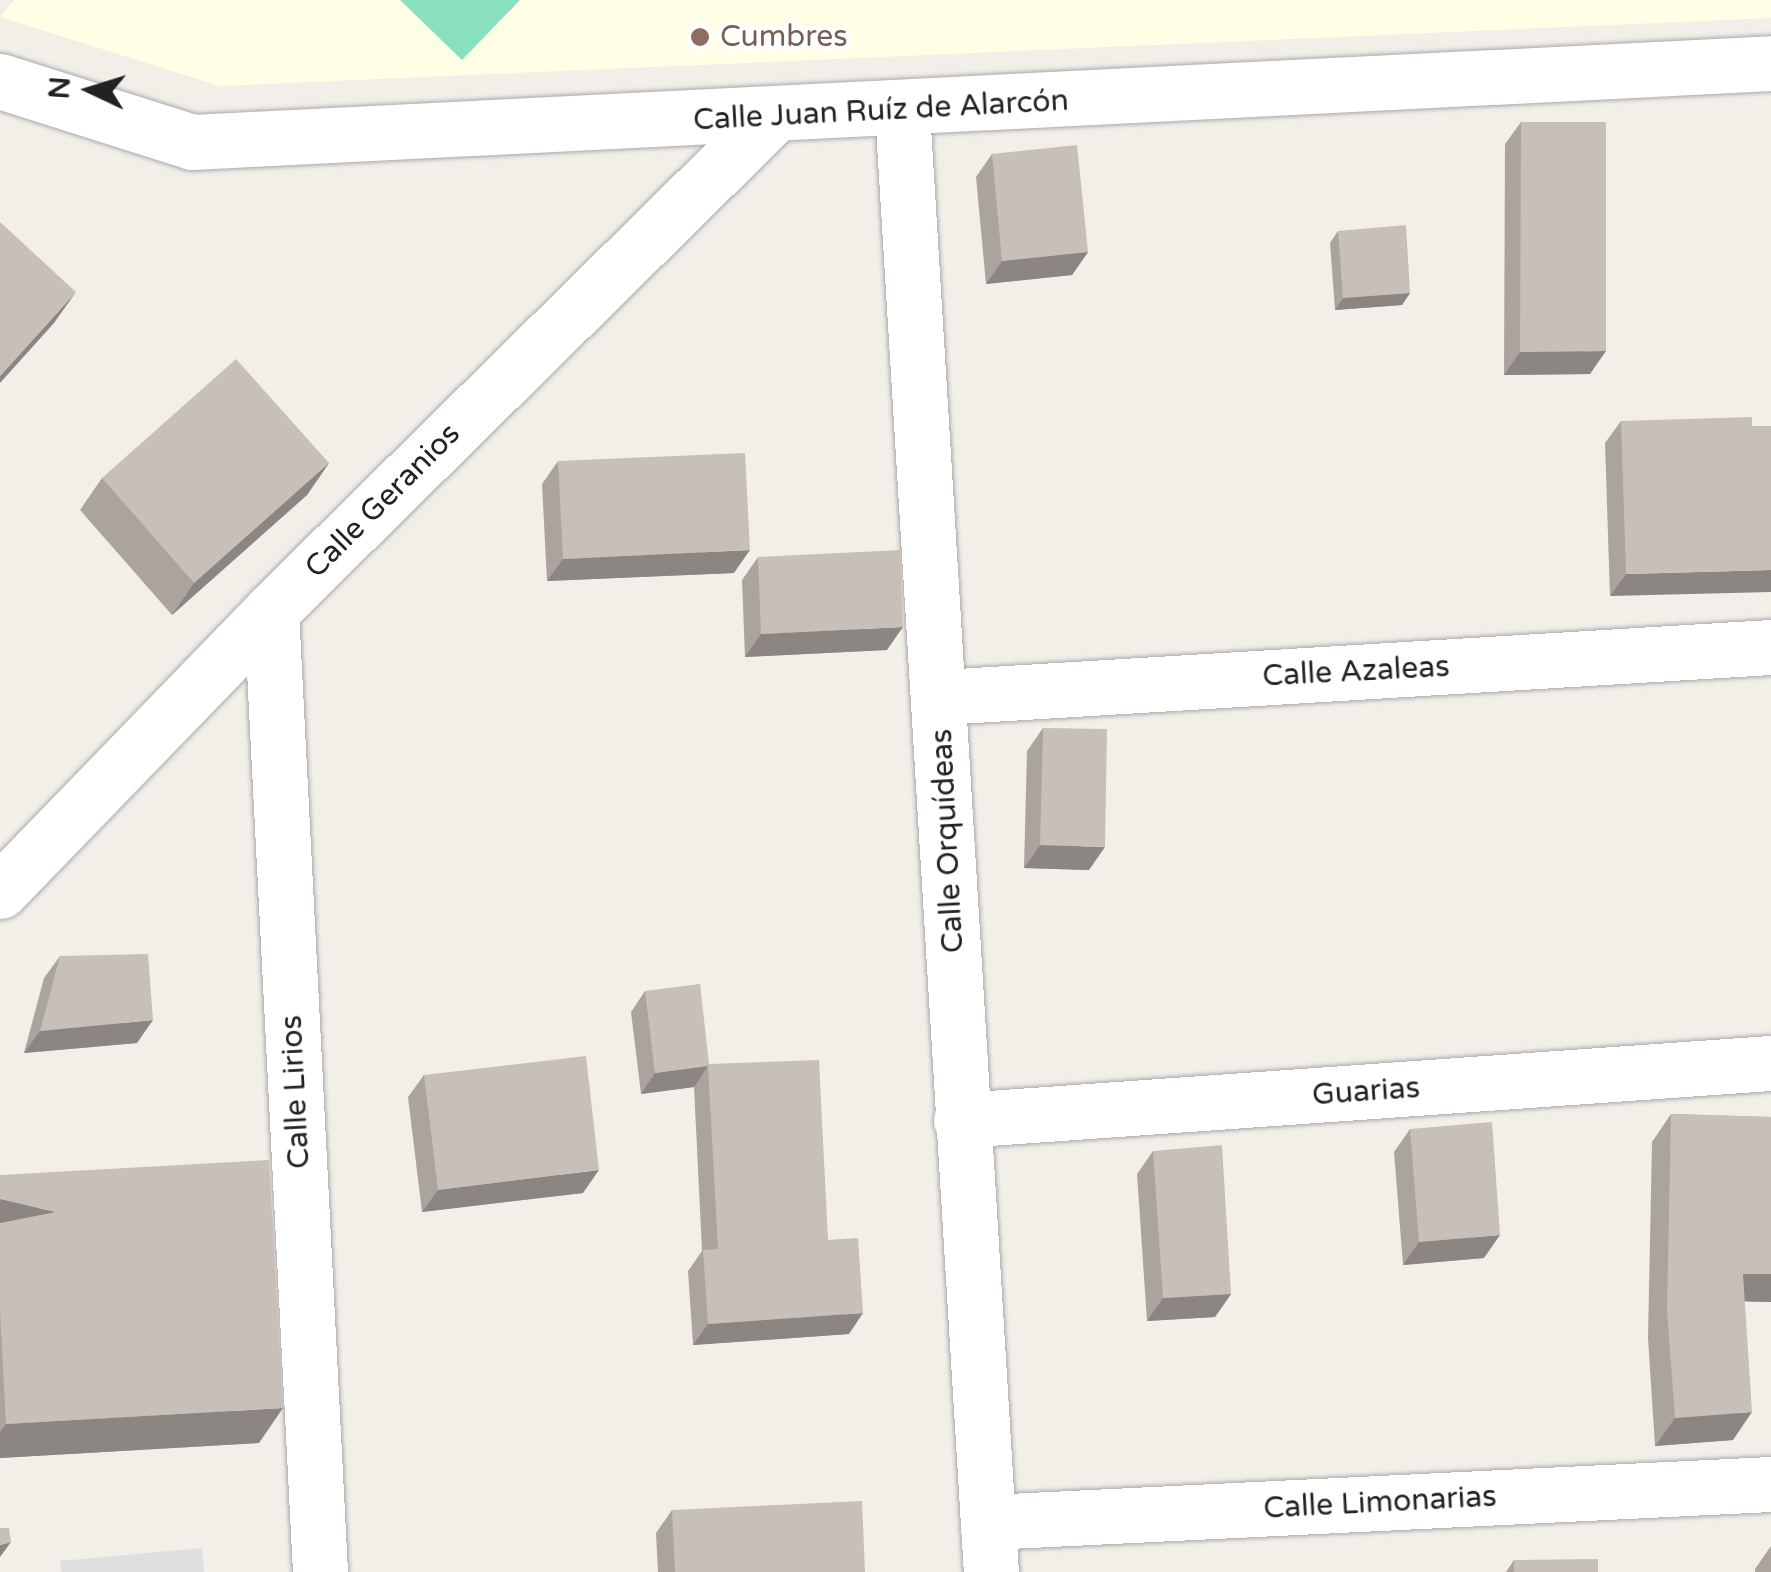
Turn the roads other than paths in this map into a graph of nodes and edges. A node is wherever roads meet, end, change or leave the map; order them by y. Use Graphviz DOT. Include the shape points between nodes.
graph roads {
  1 [pos="1771,63"];
  2 [pos="0,81"];
  3 [pos="902,110"];
  4 [pos="772,117"];
  5 [pos="272,611"];
  6 [pos="1771,647"];
  7 [pos="941,697"];
  8 [pos="0,891"];
  9 [pos="1771,1063"];
  10 [pos="962,1120"];
  11 [pos="1771,1484"];
  12 [pos="990,1547"];
  13 [pos="320,1572"];
  1 -- 3 [label="street, Calle Juan Ruíz de Alarcón"];
  2 -- 4 [label="street, Calle Juan Ruíz de Alarcón" via="192,142"];
  3 -- 4 [label="street, Calle Juan Ruíz de Alarcón"];
  3 -- 7 [label="street, Calle Orquídeas"];
  4 -- 5 [label="street, Calle Geranios"];
  5 -- 8 [label="street, Calle Geranios"];
  5 -- 13 [label="street, Calle Lirios"];
  6 -- 7 [label="street, Calle Azaleas"];
  7 -- 10 [label="street, Calle Orquídeas"];
  9 -- 10 [label="street, Guarias"];
  10 -- 12 [label="street, Calle Orquídeas"];
  11 -- 12 [label="street, Calle Limonarias"];
}
